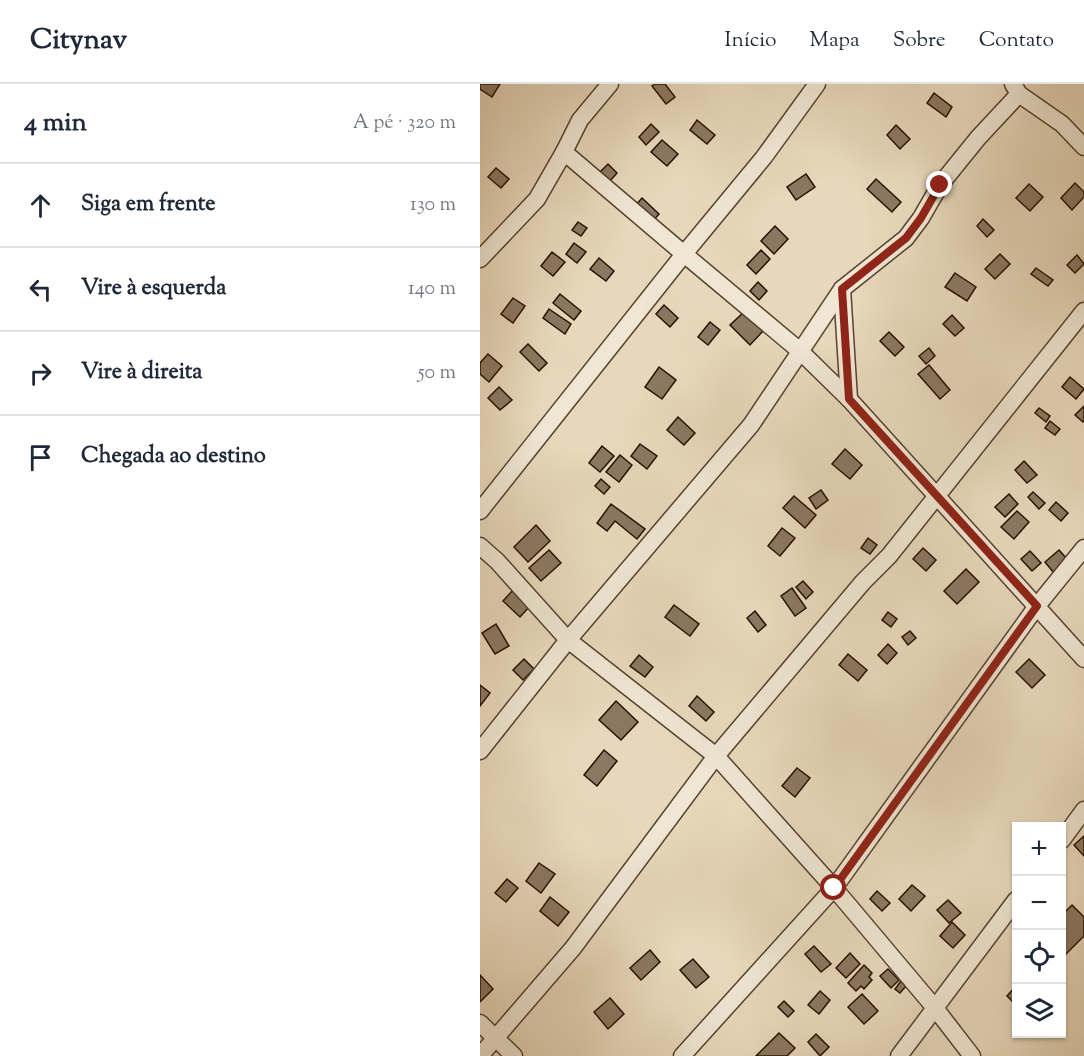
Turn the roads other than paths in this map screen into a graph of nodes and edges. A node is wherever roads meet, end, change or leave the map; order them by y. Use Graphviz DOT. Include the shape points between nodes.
graph roads {
  1 [pos="610,84"];
  2 [pos="817,84"];
  3 [pos="1016,89"];
  4 [pos="1084,147"];
  5 [pos="564,152"];
  6 [pos="684,254"];
  7 [pos="480,259"];
  8 [pos="842,289"];
  9 [pos="1084,311"];
  10 [pos="800,351"];
  11 [pos="849,399"];
  12 [pos="938,496"];
  13 [pos="480,511"];
  14 [pos="480,546"];
  15 [pos="1084,548"];
  16 [pos="1037,606"];
  17 [pos="568,640"];
  18 [pos="1084,659"];
  19 [pos="480,751"];
  20 [pos="716,756"];
  21 [pos="1084,810"];
  22 [pos="1066,835"];
  23 [pos="834,888"];
  24 [pos="1012,907"];
  25 [pos="935,1008"];
  26 [pos="480,1023"];
  27 [pos="495,1037"];
  28 [pos="480,1056"];
  29 [pos="514,1056"];
  30 [pos="682,1056"];
  31 [pos="899,1056"];
  32 [pos="972,1056"];
  1 -- 5 [label="street" via="580,120"];
  2 -- 6 [label="street" via="764,157"];
  3 -- 4 [label="street" via="1062,124"];
  3 -- 8 [label="street" via="940,185 906,238"];
  5 -- 6 [label="street"];
  5 -- 7 [label="street" via="537,199"];
  6 -- 10 [label="street"];
  6 -- 13 [label="street"];
  8 -- 10 [label="street"];
  8 -- 11 [label="street"];
  9 -- 12 [label="street"];
  10 -- 11 [label="street"];
  10 -- 17 [label="street" via="751,425"];
  11 -- 12 [label="street"];
  12 -- 16 [label="street"];
  12 -- 20 [label="street"];
  14 -- 17 [label="street"];
  15 -- 16 [label="street"];
  16 -- 18 [label="street"];
  16 -- 23 [label="street"];
  17 -- 19 [label="street"];
  17 -- 20 [label="street"];
  20 -- 23 [label="street"];
  20 -- 27 [label="street" via="573,948"];
  21 -- 22 [label="street"];
  23 -- 25 [label="street"];
  23 -- 30 [label="street"];
  24 -- 25 [label="street"];
  25 -- 31 [label="street"];
  25 -- 32 [label="street"];
  26 -- 27 [label="street"];
  27 -- 28 [label="street"];
  27 -- 29 [label="street"];
}
